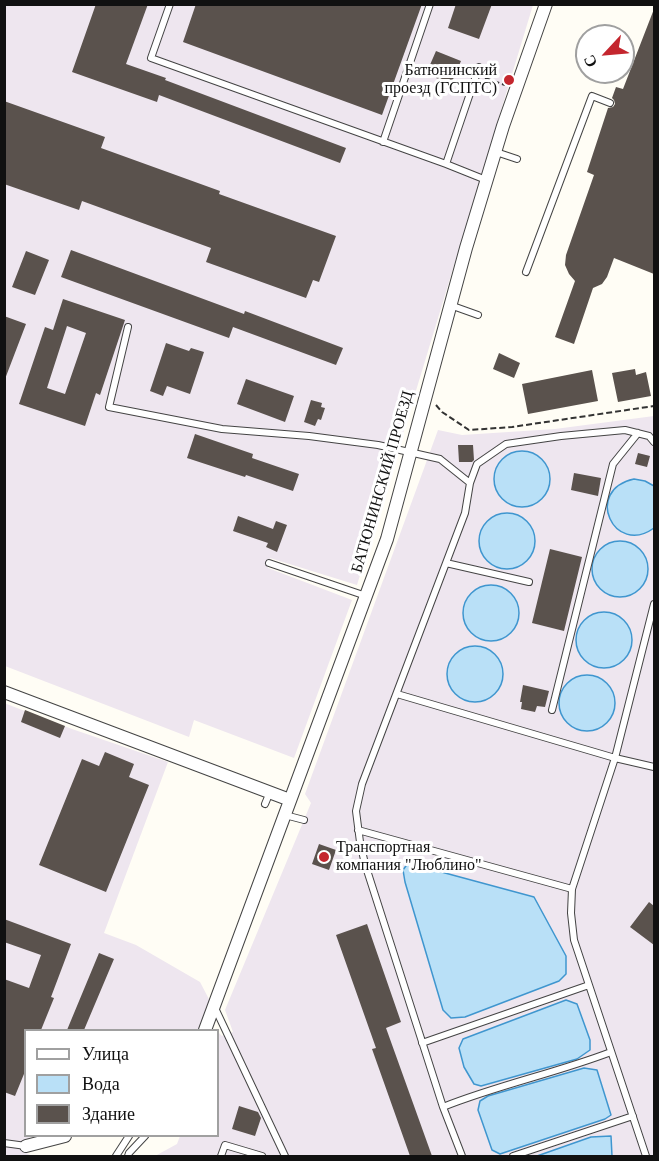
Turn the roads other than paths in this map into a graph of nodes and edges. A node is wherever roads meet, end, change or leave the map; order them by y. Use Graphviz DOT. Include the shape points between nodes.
graph roads {
  1 [pos="170,4"];
  2 [pos="430,4"];
  3 [pos="546,4"];
  4 [pos="479,67"];
  5 [pos="610,103"];
  6 [pos="383,142"];
  7 [pos="495,152"];
  8 [pos="517,159"];
  9 [pos="446,164"];
  10 [pos="486,180"];
  11 [pos="526,272"];
  12 [pos="450,305"];
  13 [pos="478,315"];
  14 [pos="128,327"];
  15 [pos="638,433"];
  16 [pos="654,442"];
  17 [pos="410,453"];
  18 [pos="470,483"];
  19 [pos="268,563"];
  20 [pos="446,563"];
  21 [pos="529,582"];
  22 [pos="366,596"];
  23 [pos="654,604"];
  24 [pos="4,692"];
  25 [pos="397,694"];
  26 [pos="552,710"];
  27 [pos="615,758"];
  28 [pos="654,767"];
  29 [pos="290,801"];
  30 [pos="285,815"];
  31 [pos="304,820"];
  32 [pos="358,830"];
  33 [pos="572,890"];
  34 [pos="589,985"];
  35 [pos="214,1006"];
  36 [pos="205,1029"];
  37 [pos="422,1043"];
  38 [pos="611,1052"];
  39 [pos="443,1107"];
  40 [pos="633,1116"];
  41 [pos="60,1137"];
  42 [pos="128,1137"];
  43 [pos="144,1137"];
  44 [pos="4,1143"];
  45 [pos="26,1146"];
  46 [pos="116,1156"];
  47 [pos="128,1156"];
  48 [pos="220,1156"];
  49 [pos="262,1156"];
  50 [pos="285,1156"];
  51 [pos="462,1156"];
  52 [pos="513,1156"];
  53 [pos="646,1156"];
  1 -- 6 [label="lane" via="151,58"];
  2 -- 6 [label="lane"];
  3 -- 7 [label="street, БАТЮНИНСКИЙ ПРОЕЗД"];
  4 -- 9 [label="lane"];
  5 -- 11 [label="lane" via="592,96"];
  6 -- 9 [label="lane"];
  7 -- 8 [label="lane"];
  7 -- 10 [label="street, БАТЮНИНСКИЙ ПРОЕЗД"];
  9 -- 10 [label="lane"];
  10 -- 12 [label="street, БАТЮНИНСКИЙ ПРОЕЗД"];
  12 -- 13 [label="lane"];
  12 -- 17 [label="street, БАТЮНИНСКИЙ ПРОЕЗД"];
  14 -- 17 [label="lane" via="110,406 222,429 309,436"];
  15 -- 16 [label="lane"];
  15 -- 18 [label="lane" via="625,430 506,444 477,465"];
  15 -- 26 [label="lane" via="613,464"];
  17 -- 18 [label="lane" via="440,459"];
  17 -- 22 [label="street, БАТЮНИНСКИЙ ПРОЕЗД" via="387,539"];
  18 -- 20 [label="lane" via="465,513"];
  19 -- 22 [label="lane"];
  20 -- 21 [label="lane"];
  20 -- 25 [label="lane"];
  22 -- 29 [label="street, БАТЮНИНСКИЙ ПРОЕЗД"];
  23 -- 27 [label="lane"];
  24 -- 29 [label="street" via="268,798"];
  25 -- 27 [label="lane"];
  25 -- 32 [label="lane" via="362,783 356,811"];
  27 -- 28 [label="lane"];
  27 -- 33 [label="lane"];
  29 -- 30 [label="street, БАТЮНИНСКИЙ ПРОЕЗД"];
  30 -- 31 [label="lane"];
  30 -- 35 [label="street, БАТЮНИНСКИЙ ПРОЕЗД"];
  32 -- 33 [label="lane"];
  32 -- 37 [label="lane" via="365,864"];
  33 -- 34 [label="lane" via="574,940"];
  34 -- 37 [label="lane"];
  34 -- 38 [label="lane"];
  35 -- 36 [label="street, БАТЮНИНСКИЙ ПРОЕЗД"];
  35 -- 50 [label="lane"];
  37 -- 39 [label="lane"];
  38 -- 39 [label="lane"];
  38 -- 40 [label="lane"];
  39 -- 51 [label="lane"];
  40 -- 52 [label="lane"];
  40 -- 53 [label="lane"];
  41 -- 45 [label="street"];
  42 -- 46 [label="lane"];
  43 -- 47 [label="lane"];
  44 -- 45 [label="lane"];
  48 -- 49 [label="lane" via="225,1145"];
}
